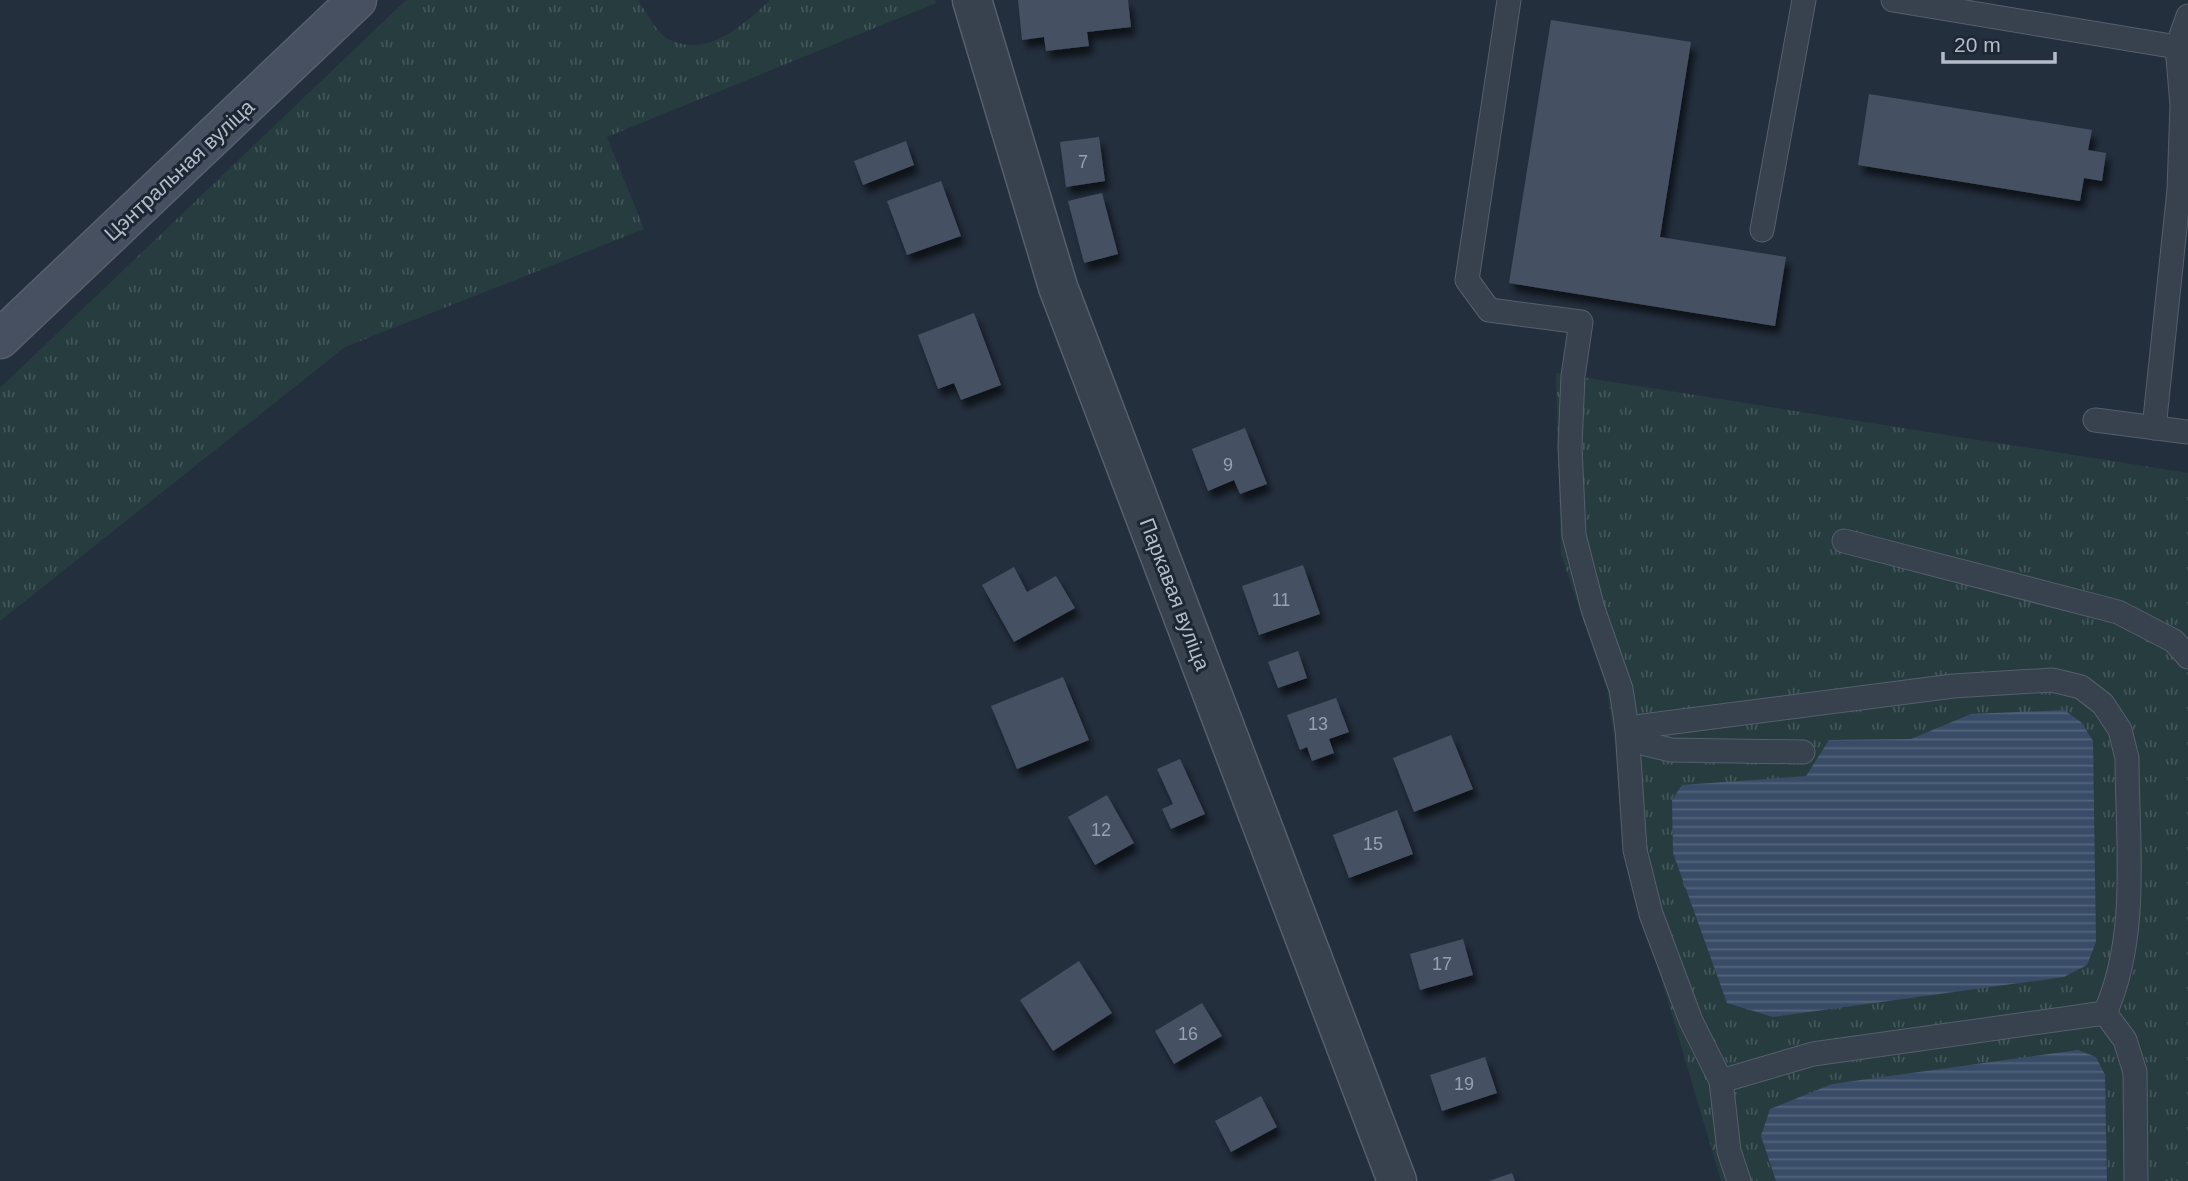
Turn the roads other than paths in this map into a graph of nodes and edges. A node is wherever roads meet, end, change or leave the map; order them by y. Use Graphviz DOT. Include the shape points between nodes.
graph roads {
  1 [pos="358,0"];
  2 [pos="972,0"];
  3 [pos="1509,0"];
  4 [pos="1804,0"];
  5 [pos="1894,0"];
  6 [pos="2188,16"];
  7 [pos="2177,47"];
  8 [pos="1762,230"];
  9 [pos="0,339"];
  10 [pos="2095,420"];
  11 [pos="2154,428"];
  12 [pos="2188,432"];
  13 [pos="1844,541"];
  14 [pos="2188,656"];
  15 [pos="1627,728"];
  16 [pos="1803,752"];
  17 [pos="2105,1013"];
  18 [pos="1721,1081"];
  19 [pos="1397,1181"];
  20 [pos="1739,1181"];
  21 [pos="2136,1181"];
  1 -- 9 [label="main road, Цэнтральная вуліца"];
  2 -- 19 [label="street, Паркавая вуліца" via="1058,288"];
  3 -- 15 [label="lane" via="1467,280 1489,310 1581,322 1570,446 1574,535 1621,689"];
  4 -- 8 [label="lane"];
  5 -- 7 [label="lane"];
  6 -- 7 [label="lane"];
  7 -- 11 [label="lane" via="2182,105 2179,190"];
  10 -- 11 [label="lane"];
  11 -- 12 [label="lane"];
  13 -- 14 [label="lane" via="2118,612 2174,641"];
  15 -- 16 [label="lane" via="1646,744 1671,750"];
  15 -- 17 [label="lane" via="1953,686 2052,680 2081,687 2103,704 2120,730 2127,758 2127,933 2118,984"];
  15 -- 18 [label="lane" via="1635,850 1651,914 1691,1021"];
  17 -- 18 [label="lane" via="1814,1054"];
  17 -- 21 [label="lane" via="2124,1040 2135,1072"];
  18 -- 20 [label="lane" via="1729,1151"];
}
